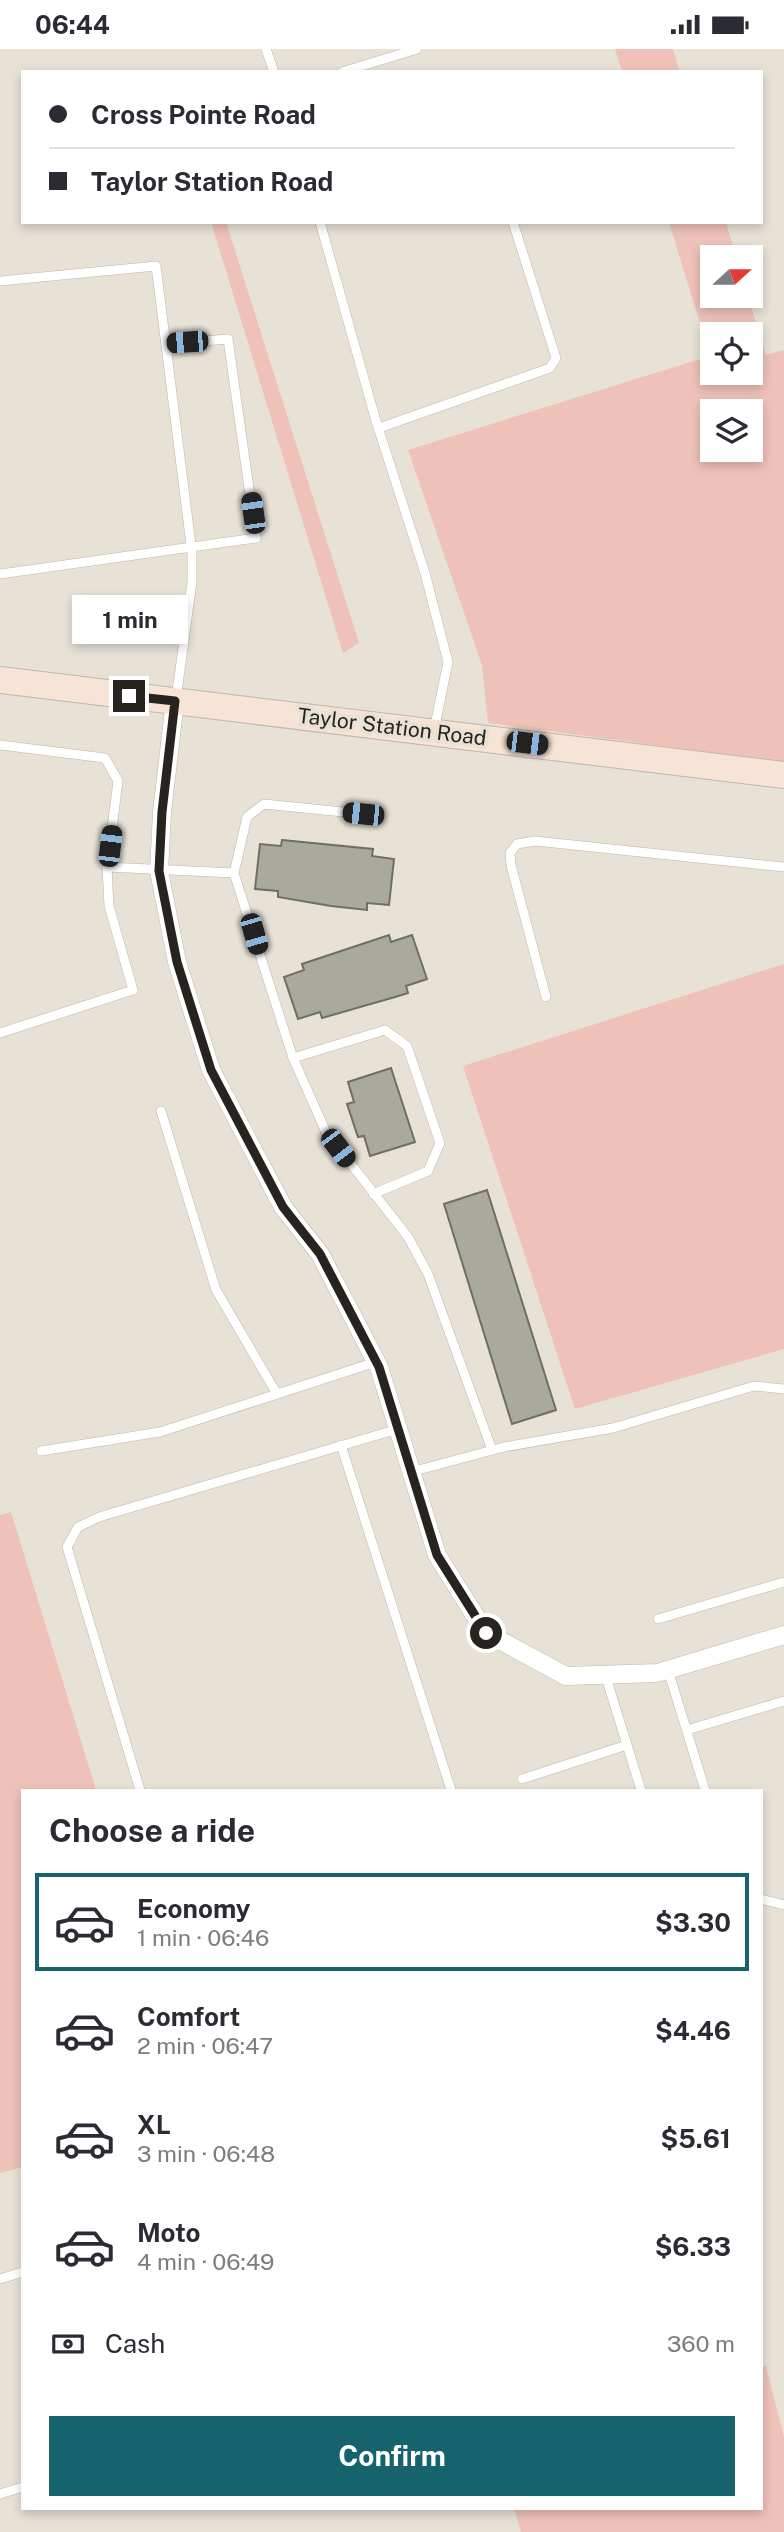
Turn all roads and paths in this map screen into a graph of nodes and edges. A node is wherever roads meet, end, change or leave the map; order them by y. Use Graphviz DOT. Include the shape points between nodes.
graph roads {
  1 [pos="266,49"];
  2 [pos="417,49"];
  3 [pos="273,70"];
  4 [pos="349,70"];
  5 [pos="321,224"];
  6 [pos="514,224"];
  7 [pos="0,281"];
  8 [pos="166,344"];
  9 [pos="379,428"];
  10 [pos="192,549"];
  11 [pos="0,574"];
  12 [pos="0,680"];
  13 [pos="175,701"];
  14 [pos="433,732"];
  15 [pos="0,745"];
  16 [pos="784,775"];
  17 [pos="363,814"];
  18 [pos="107,867"];
  19 [pos="784,867"];
  20 [pos="159,871"];
  21 [pos="234,873"];
  22 [pos="546,997"];
  23 [pos="0,1033"];
  24 [pos="293,1058"];
  25 [pos="161,1111"];
  26 [pos="373,1194"];
  27 [pos="376,1362"];
  28 [pos="784,1389"];
  29 [pos="277,1394"];
  30 [pos="398,1429"];
  31 [pos="341,1445"];
  32 [pos="492,1450"];
  33 [pos="41,1451"];
  34 [pos="411,1472"];
  35 [pos="784,1582"];
  36 [pos="658,1619"];
  37 [pos="784,1635"];
  38 [pos="668,1670"];
  39 [pos="605,1674"];
  40 [pos="784,1701"];
  41 [pos="687,1730"];
  42 [pos="627,1745"];
  43 [pos="522,1779"];
  44 [pos="140,1789"];
  45 [pos="451,1789"];
  46 [pos="641,1789"];
  47 [pos="705,1789"];
  48 [pos="763,1900"];
  49 [pos="784,1906"];
  50 [pos="21,2273"];
  51 [pos="0,2279"];
  52 [pos="21,2488"];
  53 [pos="0,2494"];
  1 -- 3 [label="lane"];
  2 -- 4 [label="lane"];
  5 -- 9 [label="lane"];
  6 -- 9 [label="lane" via="556,358 550,368"];
  7 -- 8 [label="lane" via="156,266"];
  8 -- 10 [label="lane"];
  8 -- 10 [label="lane" via="228,339 256,538"];
  9 -- 14 [label="lane" via="448,662"];
  10 -- 11 [label="lane"];
  10 -- 13 [label="lane" via="192,582"];
  12 -- 13 [label="main road, Taylor Station Road"];
  13 -- 14 [label="main road, Taylor Station Road"];
  13 -- 20 [label="street"];
  14 -- 16 [label="main road, Taylor Station Road"];
  15 -- 18 [label="lane" via="105,758 118,781"];
  17 -- 21 [label="lane" via="264,804 247,817"];
  18 -- 20 [label="lane"];
  18 -- 23 [label="lane" via="109,906 133,990"];
  19 -- 22 [label="lane" via="535,841 517,844 510,853 511,865"];
  20 -- 21 [label="lane"];
  20 -- 27 [label="street" via="177,962 211,1070 283,1207 320,1254"];
  21 -- 24 [label="lane"];
  24 -- 26 [label="lane" via="326,1132"];
  24 -- 26 [label="lane" via="385,1030 408,1046 440,1143 428,1171"];
  25 -- 29 [label="lane" via="216,1290"];
  26 -- 32 [label="lane" via="408,1237 428,1274"];
  27 -- 29 [label="lane"];
  27 -- 30 [label="street"];
  28 -- 32 [label="lane" via="754,1386 613,1428"];
  29 -- 33 [label="lane" via="160,1432"];
  30 -- 31 [label="lane"];
  30 -- 34 [label="street"];
  31 -- 44 [label="lane" via="78,1527 67,1547"];
  31 -- 45 [label="lane"];
  32 -- 34 [label="lane"];
  34 -- 39 [label="street" via="437,1555 486,1633 566,1676"];
  35 -- 36 [label="lane"];
  37 -- 38 [label="street"];
  38 -- 39 [label="street"];
  38 -- 41 [label="lane"];
  39 -- 42 [label="lane"];
  40 -- 41 [label="lane"];
  41 -- 47 [label="lane"];
  42 -- 43 [label="lane"];
  42 -- 46 [label="lane"];
  48 -- 49 [label="lane"];
  50 -- 51 [label="lane"];
  52 -- 53 [label="lane"];
}
